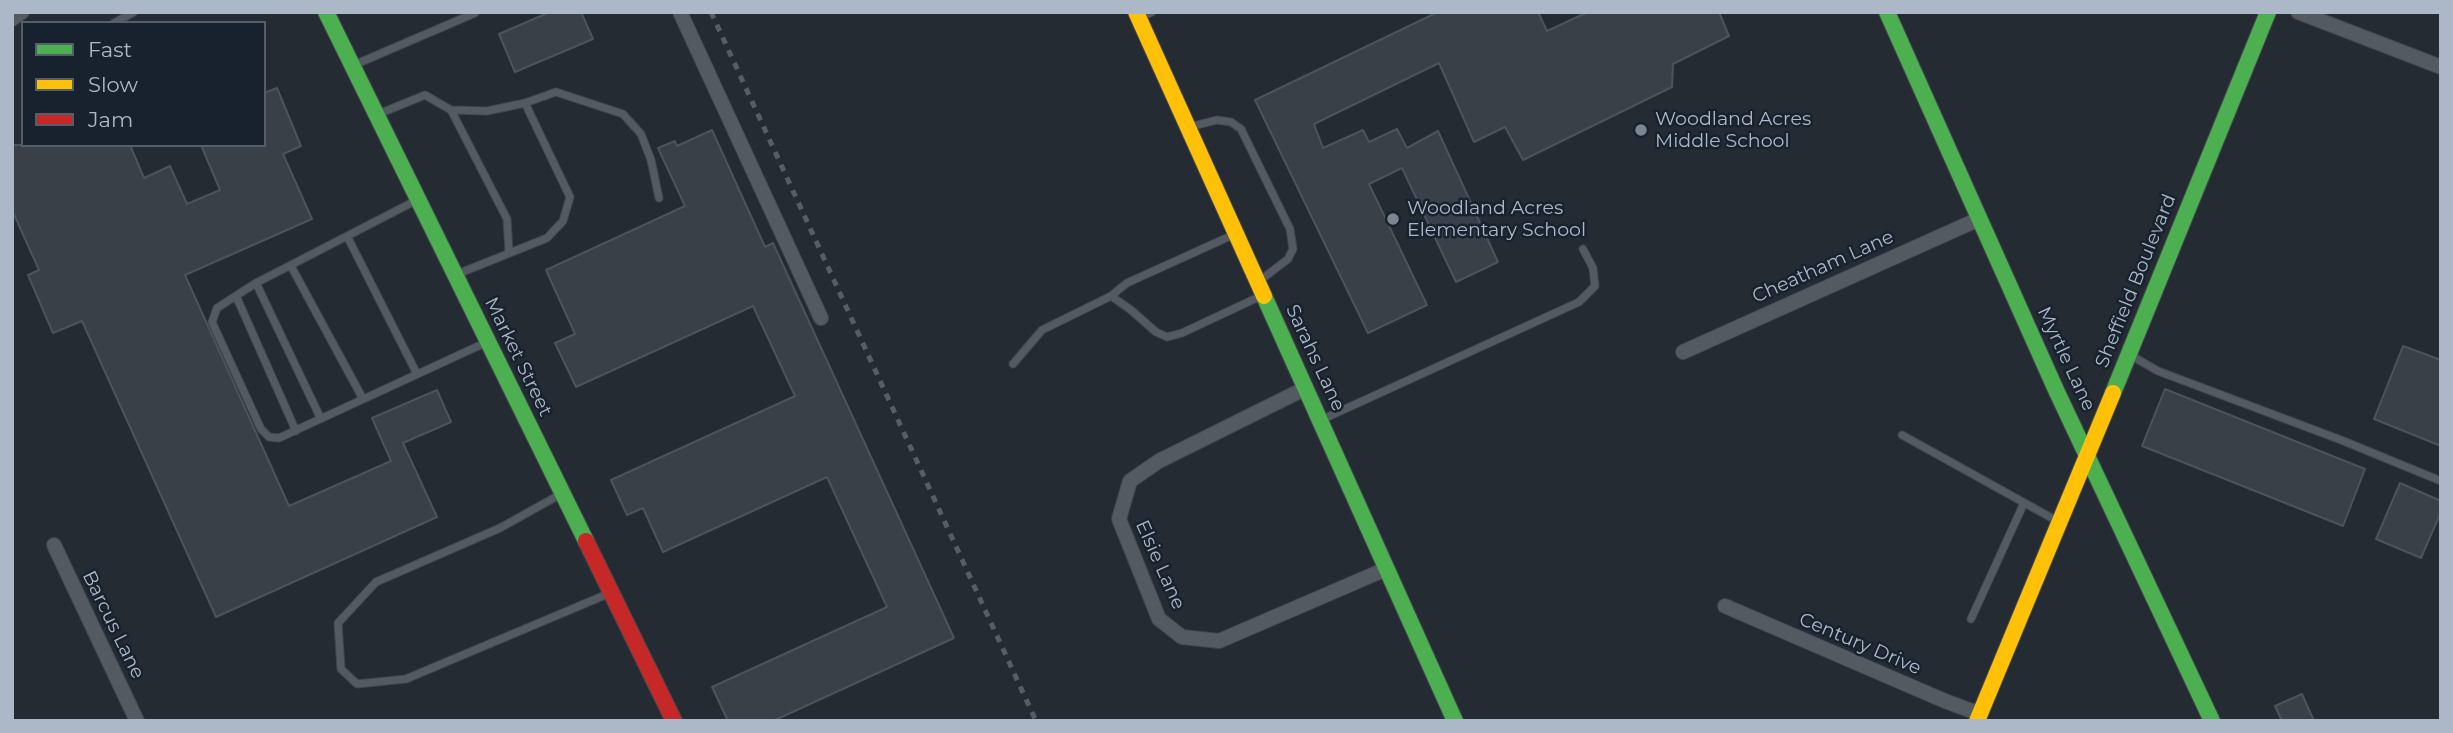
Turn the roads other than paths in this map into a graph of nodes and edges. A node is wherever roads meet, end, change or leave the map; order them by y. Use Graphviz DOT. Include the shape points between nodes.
graph roads {
  1 [pos="22,12"];
  2 [pos="134,12"];
  3 [pos="326,12"];
  4 [pos="680,12"];
  5 [pos="1887,12"];
  6 [pos="2268,12"];
  7 [pos="2298,12"];
  8 [pos="475,13"];
  9 [pos="1142,14"];
  10 [pos="12,19"];
  11 [pos="118,21"];
  12 [pos="354,65"];
  13 [pos="2441,67"];
  14 [pos="525,103"];
  15 [pos="450,110"];
  16 [pos="376,115"];
  17 [pos="1188,127"];
  18 [pos="659,198"];
  19 [pos="417,200"];
  20 [pos="1979,219"];
  21 [pos="1236,233"];
  22 [pos="347,236"];
  23 [pos="1583,249"];
  24 [pos="509,252"];
  25 [pos="291,266"];
  26 [pos="454,275"];
  27 [pos="256,283"];
  28 [pos="1260,289"];
  29 [pos="236,296"];
  30 [pos="1111,296"];
  31 [pos="821,318"];
  32 [pos="487,341"];
  33 [pos="1683,352"];
  34 [pos="2128,354"];
  35 [pos="1013,364"];
  36 [pos="417,374"];
  37 [pos="1306,388"];
  38 [pos="363,400"];
  39 [pos="321,419"];
  40 [pos="1320,420"];
  41 [pos="296,430"];
  42 [pos="1902,435"];
  43 [pos="2088,454"];
  44 [pos="2441,481"];
  45 [pos="562,493"];
  46 [pos="2024,503"];
  47 [pos="2059,523"];
  48 [pos="54,545"];
  49 [pos="1386,569"];
  50 [pos="611,593"];
  51 [pos="1725,606"];
  52 [pos="1971,619"];
  53 [pos="1979,717"];
  54 [pos="138,721"];
  55 [pos="674,721"];
  56 [pos="1455,721"];
  57 [pos="2212,721"];
  1 -- 10 [label="street"];
  2 -- 11 [label="lane"];
  3 -- 12 [label="street, Market Street"];
  4 -- 31 [label="street"];
  5 -- 20 [label="street, Myrtle Lane"];
  6 -- 34 [label="street, Sheffield Boulevard"];
  7 -- 13 [label="street"];
  8 -- 12 [label="lane"];
  9 -- 17 [label="street, Sarahs Lane"];
  12 -- 16 [label="street, Market Street"];
  14 -- 15 [label="lane" via="487,111"];
  14 -- 18 [label="lane" via="556,92 623,114 641,134"];
  14 -- 24 [label="lane" via="570,197 563,221 547,239"];
  15 -- 16 [label="lane" via="425,94"];
  15 -- 24 [label="lane" via="507,219"];
  16 -- 19 [label="street, Market Street"];
  17 -- 21 [label="street, Sarahs Lane"];
  17 -- 28 [label="lane" via="1217,120 1241,128 1290,229 1293,249 1288,259"];
  19 -- 22 [label="lane"];
  19 -- 26 [label="street, Market Street"];
  20 -- 33 [label="street, Cheatham Lane"];
  20 -- 43 [label="street, Myrtle Lane"];
  21 -- 28 [label="street, Sarahs Lane"];
  21 -- 30 [label="lane" via="1127,283"];
  22 -- 25 [label="lane"];
  22 -- 36 [label="lane"];
  23 -- 40 [label="lane" via="1593,268 1594,286 1579,302"];
  24 -- 26 [label="lane"];
  25 -- 27 [label="lane"];
  25 -- 38 [label="lane"];
  26 -- 32 [label="street, Market Street"];
  27 -- 29 [label="lane"];
  27 -- 39 [label="lane"];
  28 -- 30 [label="lane" via="1182,334 1167,337"];
  28 -- 37 [label="street, Sarahs Lane"];
  29 -- 41 [label="lane"];
  29 -- 41 [label="lane" via="216,308 212,322 261,429 269,437 279,438"];
  30 -- 35 [label="lane" via="1042,330"];
  32 -- 36 [label="lane"];
  32 -- 45 [label="street, Market Street"];
  34 -- 43 [label="street, Sheffield Boulevard"];
  34 -- 44 [label="lane" via="2158,371"];
  36 -- 38 [label="lane"];
  37 -- 40 [label="street, Sarahs Lane"];
  37 -- 49 [label="street, Elsie Lane" via="1158,461 1130,481 1119,519 1159,619 1182,637 1219,641"];
  38 -- 39 [label="lane"];
  39 -- 41 [label="lane"];
  40 -- 49 [label="street, Sarahs Lane"];
  42 -- 46 [label="lane"];
  43 -- 47 [label="street, Sheffield Boulevard"];
  43 -- 57 [label="street, Myrtle Lane"];
  45 -- 50 [label="street, Market Street"];
  45 -- 50 [label="lane" via="500,528 376,582 338,623 341,669 357,684 406,679"];
  46 -- 47 [label="lane"];
  46 -- 52 [label="lane"];
  47 -- 53 [label="street, Sheffield Boulevard"];
  48 -- 54 [label="street, Barcus Lane"];
  49 -- 56 [label="street, Sarahs Lane"];
  50 -- 55 [label="street, Market Street"];
  51 -- 53 [label="street, Century Drive"];
}
